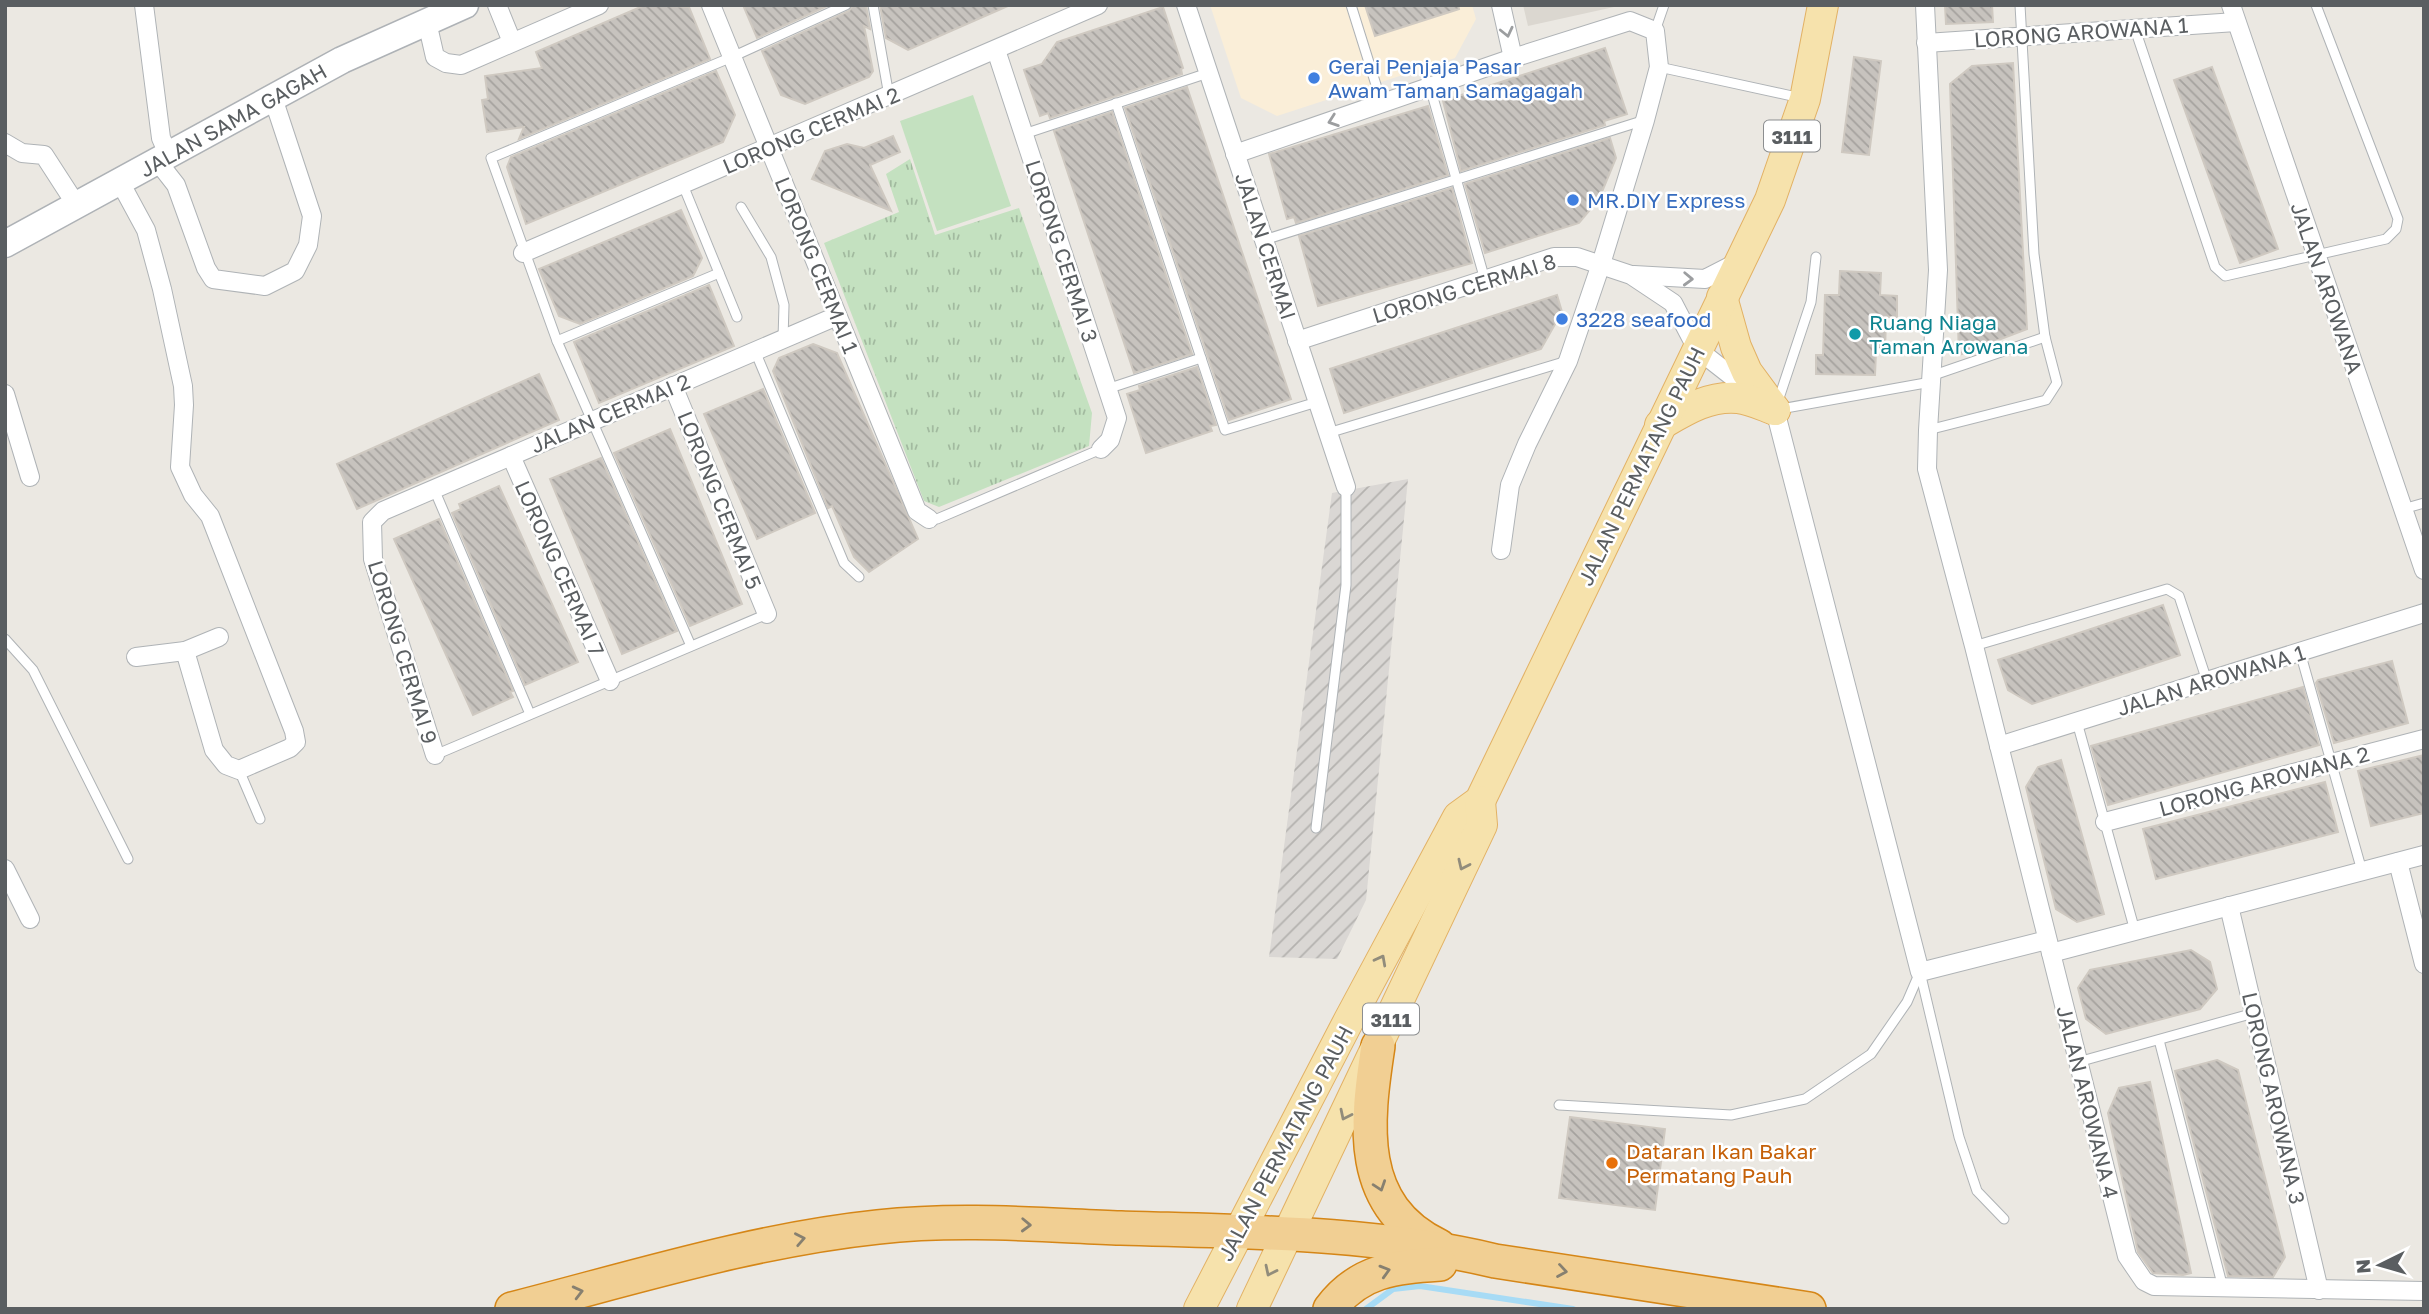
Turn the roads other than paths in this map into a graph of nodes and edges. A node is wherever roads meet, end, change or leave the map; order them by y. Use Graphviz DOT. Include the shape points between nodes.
graph roads {
  1 [pos="144,5"];
  2 [pos="465,5"];
  3 [pos="497,5"];
  4 [pos="599,5"];
  5 [pos="711,5"];
  6 [pos="846,5"];
  7 [pos="873,5"];
  8 [pos="1098,5"];
  9 [pos="1186,5"];
  10 [pos="1351,5"];
  11 [pos="1501,5"];
  12 [pos="1664,5"];
  13 [pos="1823,5"];
  14 [pos="1925,5"];
  15 [pos="2020,5"];
  16 [pos="2316,5"];
  17 [pos="2234,13"];
  18 [pos="427,22"];
  19 [pos="2134,29"];
  20 [pos="1655,31"];
  21 [pos="2022,37"];
  22 [pos="512,42"];
  23 [pos="1926,43"];
  24 [pos="996,50"];
  25 [pos="732,57"];
  26 [pos="1513,58"];
  27 [pos="1659,67"];
  28 [pos="1209,73"];
  29 [pos="1430,87"];
  30 [pos="889,96"];
  31 [pos="274,98"];
  32 [pos="1805,99"];
  33 [pos="1116,103"];
  34 [pos="1382,104"];
  35 [pos="1645,120"];
  36 [pos="1024,134"];
  37 [pos="5,143"];
  38 [pos="769,148"];
  39 [pos="1235,154"];
  40 [pos="163,159"];
  41 [pos="1457,179"];
  42 [pos="120,182"];
  43 [pos="683,186"];
  44 [pos="77,206"];
  45 [pos="741,207"];
  46 [pos="1264,240"];
  47 [pos="5,244"];
  48 [pos="523,253"];
  49 [pos="2316,256"];
  50 [pos="1816,257"];
  51 [pos="1740,261"];
  52 [pos="1601,264"];
  53 [pos="719,273"];
  54 [pos="1631,275"];
  55 [pos="1485,280"];
  56 [pos="1722,297"];
  57 [pos="838,316"];
  58 [pos="737,317"];
  59 [pos="2045,337"];
  60 [pos="783,339"];
  61 [pos="557,341"];
  62 [pos="1297,341"];
  63 [pos="1697,349"];
  64 [pos="755,351"];
  65 [pos="1201,358"];
  66 [pos="1568,361"];
  67 [pos="1931,379"];
  68 [pos="673,386"];
  69 [pos="1107,389"];
  70 [pos="5,394"];
  71 [pos="1317,402"];
  72 [pos="1775,410"];
  73 [pos="592,421"];
  74 [pos="1660,425"];
  75 [pos="1928,430"];
  76 [pos="1328,433"];
  77 [pos="1101,449"];
  78 [pos="511,456"];
  79 [pos="30,477"];
  80 [pos="1346,487"];
  81 [pos="434,489"];
  82 [pos="2424,503"];
  83 [pos="2403,509"];
  84 [pos="383,511"];
  85 [pos="929,519"];
  86 [pos="1501,550"];
  87 [pos="2424,570"];
  88 [pos="859,577"];
  89 [pos="2424,613"];
  90 [pos="767,614"];
  91 [pos="219,637"];
  92 [pos="5,639"];
  93 [pos="691,646"];
  94 [pos="1974,646"];
  95 [pos="184,651"];
  96 [pos="2300,652"];
  97 [pos="136,657"];
  98 [pos="610,681"];
  99 [pos="2207,681"];
  100 [pos="530,714"];
  101 [pos="2077,722"];
  102 [pos="2424,739"];
  103 [pos="1999,746"];
  104 [pos="435,755"];
  105 [pos="2331,763"];
  106 [pos="239,771"];
  107 [pos="1480,801"];
  108 [pos="260,819"];
  109 [pos="2105,822"];
  110 [pos="1316,828"];
  111 [pos="2424,855"];
  112 [pos="128,859"];
  113 [pos="2398,862"];
  114 [pos="5,869"];
  115 [pos="2362,871"];
  116 [pos="2229,906"];
  117 [pos="30,919"];
  118 [pos="2135,931"];
  119 [pos="2049,946"];
  120 [pos="2424,964"];
  121 [pos="1920,972"];
  122 [pos="2254,1013"];
  123 [pos="2159,1040"];
  124 [pos="1378,1046"];
  125 [pos="2078,1062"];
  126 [pos="1559,1105"];
  127 [pos="2004,1219"];
  128 [pos="1237,1232"];
  129 [pos="1288,1234"];
  130 [pos="1446,1250"];
  131 [pos="1495,1261"];
  132 [pos="2223,1288"];
  133 [pos="2319,1290"];
  134 [pos="2424,1292"];
  135 [pos="512,1309"];
  136 [pos="1199,1309"];
  137 [pos="1252,1309"];
  138 [pos="1330,1309"];
  139 [pos="1809,1309"];
  1 -- 40 [label="street"];
  2 -- 18 [label="street, JALAN SAMA GAGAH"];
  3 -- 22 [label="street"];
  4 -- 22 [label="street"];
  5 -- 25 [label="street, LORONG CERMAI 1"];
  6 -- 25 [label="lane"];
  7 -- 30 [label="lane"];
  8 -- 24 [label="street, LORONG CERMAI 2"];
  9 -- 28 [label="street, JALAN CERMAI"];
  10 -- 34 [label="lane"];
  11 -- 26 [label="street, one-way"];
  12 -- 20 [label="lane"];
  13 -- 32 [label="main road, JALAN PERMATANG PAUH / 3111"];
  14 -- 23 [label="street"];
  15 -- 21 [label="lane"];
  16 -- 49 [label="lane" via="2398,219 2386,239"];
  17 -- 19 [label="street, LORONG AROWANA 1"];
  17 -- 49 [label="street, JALAN AROWANA"];
  18 -- 22 [label="street" via="435,57 446,63 460,65"];
  18 -- 31 [label="street, JALAN SAMA GAGAH" via="342,60"];
  19 -- 21 [label="street, LORONG AROWANA 1"];
  19 -- 49 [label="lane" via="2215,267 2225,276"];
  20 -- 26 [label="street" via="1630,21"];
  20 -- 27 [label="street"];
  21 -- 23 [label="street, LORONG AROWANA 1"];
  21 -- 59 [label="lane" via="2035,254"];
  23 -- 67 [label="street" via="1938,270"];
  24 -- 30 [label="street, LORONG CERMAI 2"];
  24 -- 36 [label="street, LORONG CERMAI 3"];
  25 -- 38 [label="street, LORONG CERMAI 1"];
  25 -- 48 [label="lane" via="491,158"];
  26 -- 29 [label="street"];
  27 -- 32 [label="lane"];
  27 -- 35 [label="street"];
  28 -- 33 [label="lane"];
  28 -- 39 [label="street, JALAN CERMAI"];
  29 -- 34 [label="street"];
  29 -- 41 [label="lane"];
  30 -- 38 [label="street, LORONG CERMAI 2"];
  31 -- 40 [label="street, JALAN SAMA GAGAH"];
  31 -- 40 [label="street" via="312,216 308,245 295,271 265,286 214,279"];
  32 -- 51 [label="main road, JALAN PERMATANG PAUH / 3111" via="1770,200"];
  33 -- 36 [label="lane"];
  33 -- 65 [label="lane"];
  34 -- 39 [label="street, one-way"];
  35 -- 41 [label="lane"];
  35 -- 52 [label="street"];
  36 -- 69 [label="street, LORONG CERMAI 3"];
  37 -- 44 [label="street" via="22,153 44,155"];
  38 -- 43 [label="street, LORONG CERMAI 2"];
  38 -- 57 [label="street, LORONG CERMAI 1"];
  39 -- 46 [label="street, JALAN CERMAI"];
  40 -- 42 [label="street, JALAN SAMA GAGAH"];
  41 -- 46 [label="lane"];
  41 -- 55 [label="lane"];
  42 -- 44 [label="street, JALAN SAMA GAGAH"];
  42 -- 106 [label="street" via="146,230 183,386 180,467 193,495 210,516 295,731 296,742 290,748"];
  43 -- 48 [label="street, LORONG CERMAI 2"];
  43 -- 53 [label="lane"];
  44 -- 47 [label="street, JALAN SAMA GAGAH"];
  45 -- 60 [label="lane" via="771,257 784,305"];
  46 -- 62 [label="street, JALAN CERMAI"];
  48 -- 61 [label="lane"];
  49 -- 83 [label="street, JALAN AROWANA"];
  50 -- 72 [label="lane" via="1811,302"];
  54 -- 51 [label="street, LORONG CERMAI 8, one-way" via="1704,279"];
  51 -- 56 [label="main road, JALAN PERMATANG PAUH / 3111"];
  52 -- 54 [label="street, LORONG CERMAI 8"];
  52 -- 55 [label="street, LORONG CERMAI 8" via="1554,257"];
  52 -- 66 [label="street"];
  53 -- 58 [label="lane"];
  53 -- 61 [label="lane"];
  54 -- 63 [label="street, LORONG CERMAI 8" via="1672,303"];
  55 -- 62 [label="street, LORONG CERMAI 8"];
  56 -- 63 [label="main road, JALAN PERMATANG PAUH / 3111"];
  56 -- 72 [label="main road" via="1747,372"];
  57 -- 60 [label="street, JALAN CERMAI 2"];
  57 -- 85 [label="street, LORONG CERMAI 1" via="918,511"];
  59 -- 67 [label="lane"];
  59 -- 75 [label="lane" via="2057,383 2046,400"];
  60 -- 64 [label="street, JALAN CERMAI 2"];
  61 -- 73 [label="lane"];
  62 -- 71 [label="street, JALAN CERMAI"];
  63 -- 72 [label="street"];
  63 -- 74 [label="main road, JALAN PERMATANG PAUH / 3111"];
  64 -- 68 [label="street, JALAN CERMAI 2"];
  64 -- 88 [label="lane" via="844,563"];
  65 -- 69 [label="lane"];
  65 -- 71 [label="lane" via="1225,430"];
  66 -- 76 [label="lane"];
  66 -- 86 [label="street" via="1510,485"];
  67 -- 72 [label="lane"];
  67 -- 75 [label="street"];
  68 -- 73 [label="street, JALAN CERMAI 2"];
  68 -- 90 [label="street, LORONG CERMAI 5"];
  69 -- 77 [label="street, LORONG CERMAI 3" via="1117,418 1110,440"];
  70 -- 79 [label="street"];
  71 -- 76 [label="street, JALAN CERMAI"];
  72 -- 74 [label="main road" via="1740,398 1716,398"];
  72 -- 121 [label="street"];
  73 -- 78 [label="street, JALAN CERMAI 2"];
  73 -- 93 [label="lane"];
  74 -- 107 [label="main road, JALAN PERMATANG PAUH / 3111"];
  75 -- 94 [label="street" via="1927,469"];
  76 -- 80 [label="street, JALAN CERMAI"];
  77 -- 85 [label="lane"];
  78 -- 81 [label="street, JALAN CERMAI 2"];
  78 -- 98 [label="street, LORONG CERMAI 7"];
  80 -- 110 [label="lane" via="1346,585"];
  81 -- 84 [label="street, JALAN CERMAI 2"];
  81 -- 100 [label="lane"];
  82 -- 83 [label="lane"];
  83 -- 87 [label="street, JALAN AROWANA"];
  84 -- 104 [label="street, LORONG CERMAI 9" via="372,522 373,559"];
  89 -- 96 [label="street, JALAN AROWANA 1"];
  90 -- 93 [label="lane"];
  91 -- 95 [label="street"];
  92 -- 112 [label="lane" via="33,670"];
  93 -- 98 [label="lane"];
  94 -- 99 [label="lane" via="2167,589 2179,596"];
  94 -- 103 [label="street, JALAN AROWANA 4"];
  95 -- 97 [label="street"];
  95 -- 106 [label="street" via="214,750 226,765"];
  96 -- 99 [label="street, JALAN AROWANA 1"];
  96 -- 105 [label="lane"];
  98 -- 100 [label="lane"];
  99 -- 101 [label="street, JALAN AROWANA 1"];
  100 -- 104 [label="lane"];
  101 -- 103 [label="street, JALAN AROWANA 1"];
  101 -- 109 [label="lane"];
  102 -- 105 [label="street, LORONG AROWANA 2"];
  103 -- 119 [label="street, JALAN AROWANA 4"];
  105 -- 109 [label="street, LORONG AROWANA 2"];
  105 -- 115 [label="lane"];
  106 -- 108 [label="lane"];
  107 -- 124 [label="main road, JALAN PERMATANG PAUH / 3111, one-way" via="1482,825"];
  128 -- 107 [label="main road, JALAN PERMATANG PAUH / 3111, one-way" via="1458,817"];
  109 -- 118 [label="lane"];
  111 -- 113 [label="street"];
  113 -- 115 [label="street"];
  113 -- 120 [label="street"];
  114 -- 117 [label="street"];
  115 -- 116 [label="street"];
  116 -- 118 [label="street"];
  116 -- 122 [label="street, LORONG AROWANA 3"];
  118 -- 119 [label="street"];
  119 -- 121 [label="street"];
  119 -- 125 [label="street, JALAN AROWANA 4"];
  121 -- 126 [label="lane" via="1907,1002 1871,1054 1805,1099 1731,1115"];
  121 -- 127 [label="lane" via="1962,1147 1977,1191"];
  122 -- 123 [label="lane"];
  122 -- 133 [label="street, LORONG AROWANA 3"];
  123 -- 125 [label="lane"];
  123 -- 132 [label="lane"];
  124 -- 129 [label="main road, JALAN PERMATANG PAUH / 3111, one-way"];
  124 -- 130 [label="highway, one-way" via="1370,1125 1378,1183 1405,1225"];
  125 -- 132 [label="street, JALAN AROWANA 4" via="2127,1256 2144,1281 2154,1286"];
  128 -- 129 [label="highway"];
  135 -- 128 [label="highway, one-way" via="740,1250 878,1227 940,1222"];
  128 -- 136 [label="main road, JALAN PERMATANG PAUH / 3111"];
  129 -- 130 [label="highway"];
  129 -- 137 [label="main road, JALAN PERMATANG PAUH / 3111, one-way"];
  130 -- 131 [label="highway"];
  138 -- 131 [label="highway, one-way" via="1377,1272"];
  131 -- 139 [label="highway, one-way"];
  132 -- 133 [label="street, JALAN AROWANA 4"];
  133 -- 134 [label="street, JALAN AROWANA 4"];
}
